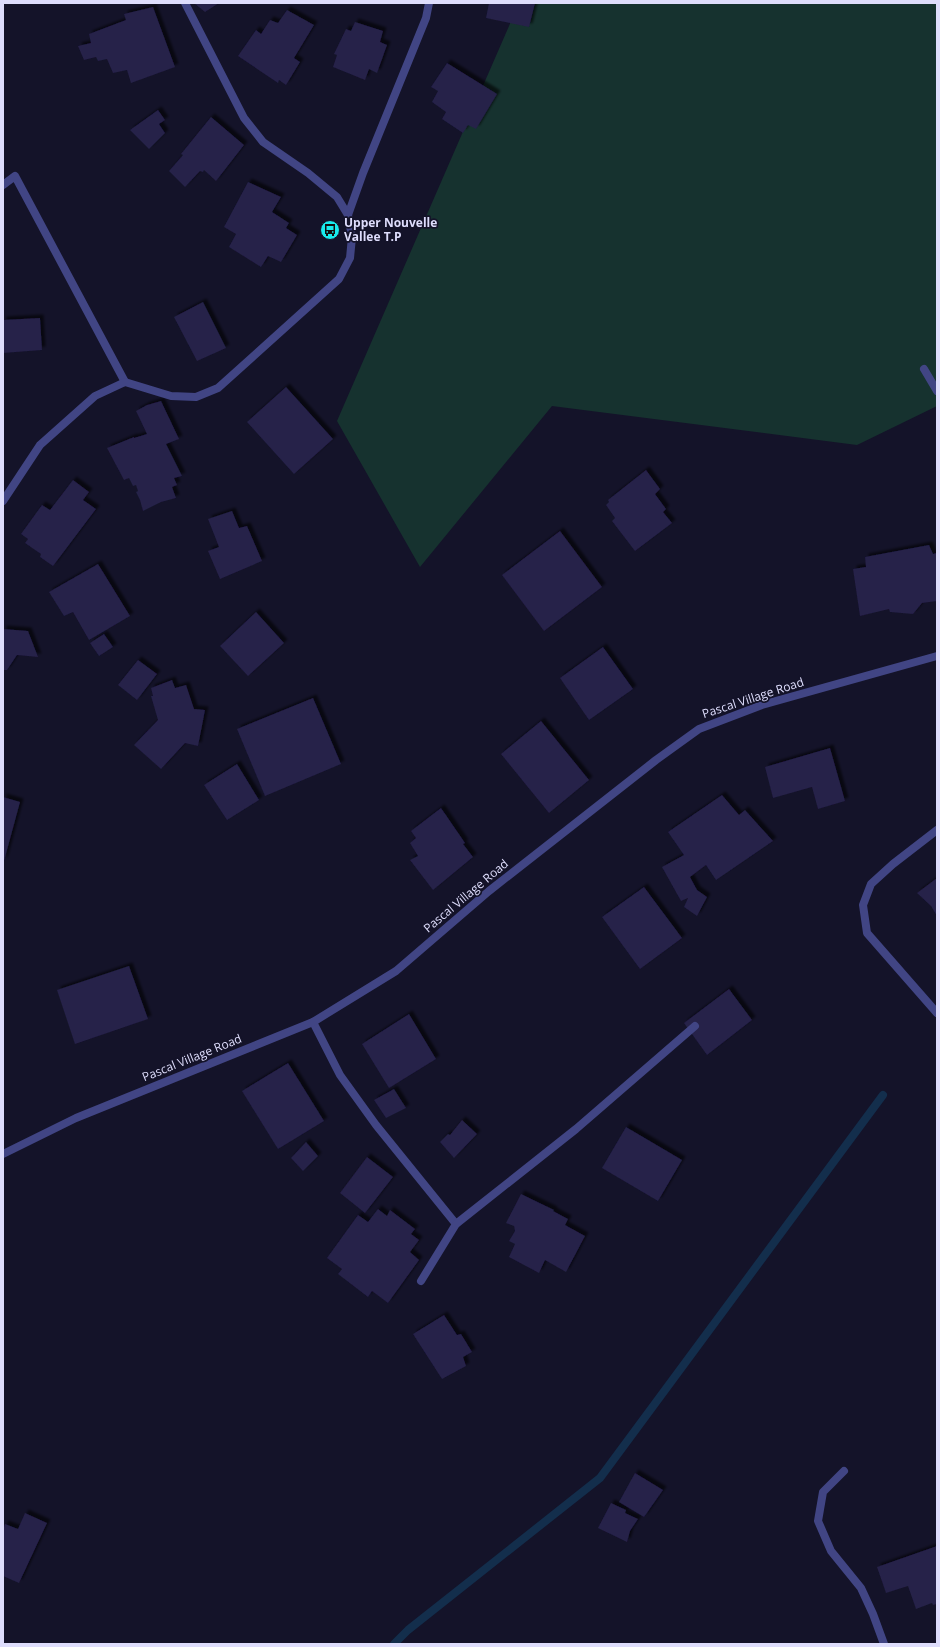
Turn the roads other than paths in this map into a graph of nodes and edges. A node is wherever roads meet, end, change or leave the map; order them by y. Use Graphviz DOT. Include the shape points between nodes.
graph roads {
  1 [pos="185,3"];
  2 [pos="429,3"];
  3 [pos="3,185"];
  4 [pos="348,215"];
  5 [pos="924,369"];
  6 [pos="125,382"];
  7 [pos="937,391"];
  8 [pos="3,501"];
  9 [pos="937,656"];
  10 [pos="937,830"];
  11 [pos="937,1012"];
  12 [pos="313,1022"];
  13 [pos="695,1026"];
  14 [pos="3,1154"];
  15 [pos="456,1224"];
  16 [pos="421,1281"];
  17 [pos="844,1471"];
  18 [pos="884,1644"];
  1 -- 4 [label="street" via="244,118 263,142 308,172 337,197"];
  2 -- 4 [label="street" via="426,18"];
  3 -- 6 [label="street" via="16,176"];
  4 -- 6 [label="street" via="352,237 350,258 339,279 218,388 196,397 171,396"];
  5 -- 7 [label="street"];
  6 -- 8 [label="street" via="95,396 40,445"];
  9 -- 12 [label="street, Pascal Village Road" via="762,705 699,728 488,891 396,971"];
  10 -- 11 [label="street" via="871,884 863,905 867,933"];
  12 -- 14 [label="street, Pascal Village Road" via="76,1118"];
  12 -- 15 [label="street" via="340,1075 376,1125"];
  13 -- 15 [label="street" via="576,1129"];
  15 -- 16 [label="street"];
  17 -- 18 [label="street" via="823,1492 818,1521 831,1551 861,1588"];
}
